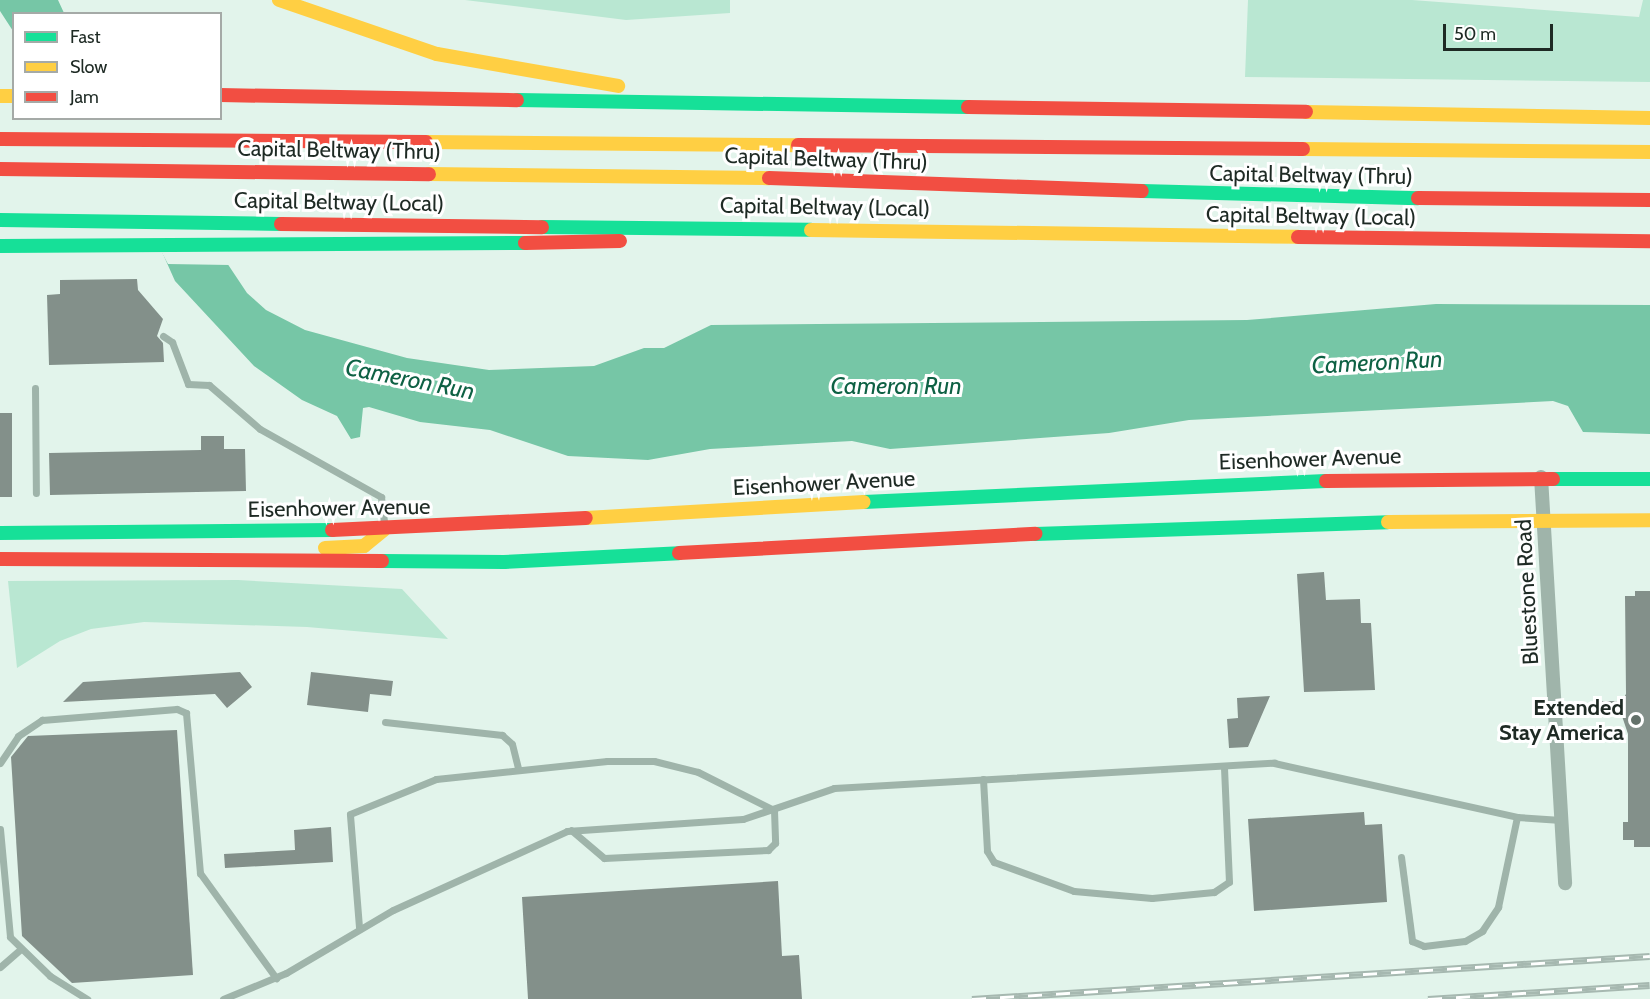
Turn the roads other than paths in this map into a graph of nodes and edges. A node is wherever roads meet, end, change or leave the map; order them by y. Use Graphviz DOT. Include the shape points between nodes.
graph roads {
  1 [pos="279,0"];
  2 [pos="289,3"];
  3 [pos="223,95"];
  4 [pos="745,103"];
  5 [pos="1650,118"];
  6 [pos="0,139"];
  7 [pos="1650,152"];
  8 [pos="0,169"];
  9 [pos="1650,200"];
  10 [pos="0,220"];
  11 [pos="884,228"];
  12 [pos="1650,241"];
  13 [pos="0,246"];
  14 [pos="163,336"];
  15 [pos="35,388"];
  16 [pos="1541,477"];
  17 [pos="1650,479"];
  18 [pos="36,494"];
  19 [pos="1544,519"];
  20 [pos="1650,520"];
  21 [pos="384,530"];
  22 [pos="0,533"];
  23 [pos="224,558"];
  24 [pos="0,559"];
  25 [pos="385,722"];
  26 [pos="0,763"];
  27 [pos="1224,766"];
  28 [pos="518,768"];
  29 [pos="983,779"];
  30 [pos="774,810"];
  31 [pos="1517,816"];
  32 [pos="1561,820"];
  33 [pos="0,829"];
  34 [pos="571,830"];
  35 [pos="1401,857"];
  36 [pos="1565,884"];
  37 [pos="359,927"];
  38 [pos="21,949"];
  39 [pos="0,967"];
  40 [pos="276,978"];
  41 [pos="87,999"];
  42 [pos="223,999"];
  1 -- 2 [label="main road"];
  2 -- 4 [label="main road" via="387,40 481,65"];
  3 -- 4 [label="main road"];
  4 -- 5 [label="main road"];
  6 -- 7 [label="main road, Capital Beltway (Thru)"];
  8 -- 9 [label="main road, Capital Beltway (Thru)" via="831,179 1262,196"];
  10 -- 11 [label="main road, Capital Beltway (Local)"];
  11 -- 12 [label="main road, Capital Beltway (Local)"];
  11 -- 13 [label="main road" via="347,248"];
  14 -- 21 [label="lane" via="172,342 188,384 209,385 260,429 381,497"];
  15 -- 18 [label="lane"];
  16 -- 17 [label="main road, Eisenhower Avenue"];
  16 -- 19 [label="street, Bluestone Road"];
  16 -- 21 [label="main road, Eisenhower Avenue" via="1216,482"];
  19 -- 20 [label="main road"];
  19 -- 23 [label="main road" via="1232,523 538,561"];
  19 -- 32 [label="street, Bluestone Road"];
  21 -- 22 [label="main road, Eisenhower Avenue"];
  21 -- 23 [label="main road" via="364,546"];
  23 -- 24 [label="main road"];
  25 -- 28 [label="lane" via="502,735 512,744"];
  26 -- 40 [label="lane" via="18,736 42,720 177,709 186,713 201,873"];
  27 -- 29 [label="lane"];
  27 -- 29 [label="lane" via="1229,882 1215,892 1152,898 1074,891 994,862 987,851"];
  27 -- 31 [label="lane" via="1309,767"];
  28 -- 30 [label="lane" via="654,761 698,772"];
  28 -- 37 [label="lane" via="430,780 352,811"];
  29 -- 30 [label="lane" via="834,788"];
  30 -- 34 [label="lane" via="743,819"];
  30 -- 34 [label="lane" via="775,843 768,850 604,858"];
  31 -- 32 [label="lane"];
  31 -- 35 [label="lane" via="1498,907 1482,930 1465,942 1424,946 1412,941"];
  32 -- 36 [label="street, Bluestone Road"];
  33 -- 38 [label="lane" via="7,930"];
  34 -- 37 [label="lane"];
  37 -- 40 [label="lane"];
  38 -- 39 [label="lane"];
  38 -- 41 [label="lane"];
  40 -- 42 [label="lane"];
}
